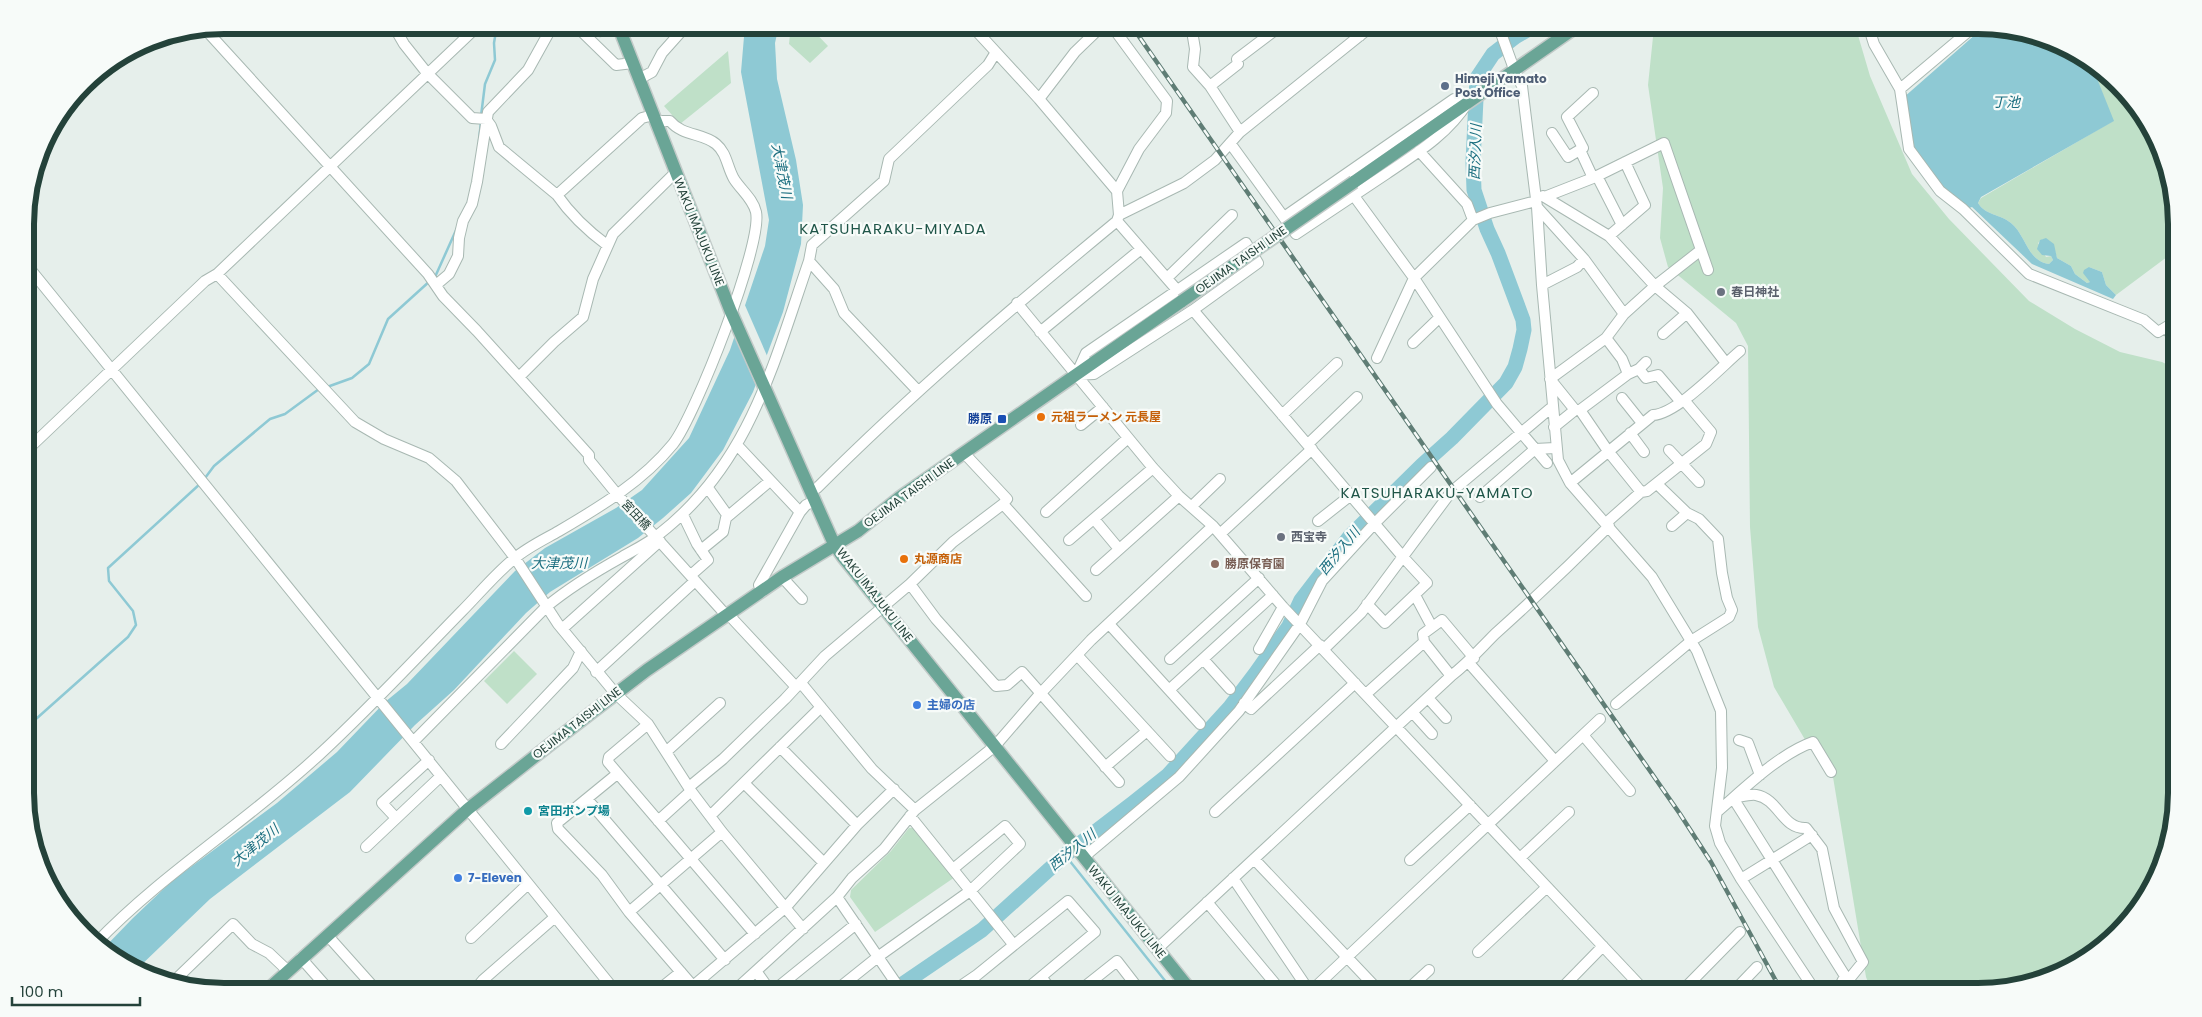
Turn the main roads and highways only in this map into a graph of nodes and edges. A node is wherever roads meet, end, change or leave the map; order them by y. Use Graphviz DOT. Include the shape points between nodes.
graph roads {
  1 [pos="622,34"];
  2 [pos="1565,34"];
  3 [pos="834,544"];
  4 [pos="276,983"];
  5 [pos="1185,983"];
  1 -- 3 [label="main road, WAKU IMAJUKU LINE" via="731,312"];
  2 -- 3 [label="main road, OEJIMA TAISHI LINE, bridge" via="1354,182 1180,296 1076,375"];
  3 -- 4 [label="main road, OEJIMA TAISHI LINE" via="615,693 468,809"];
  3 -- 5 [label="main road, WAKU IMAJUKU LINE"];
}
